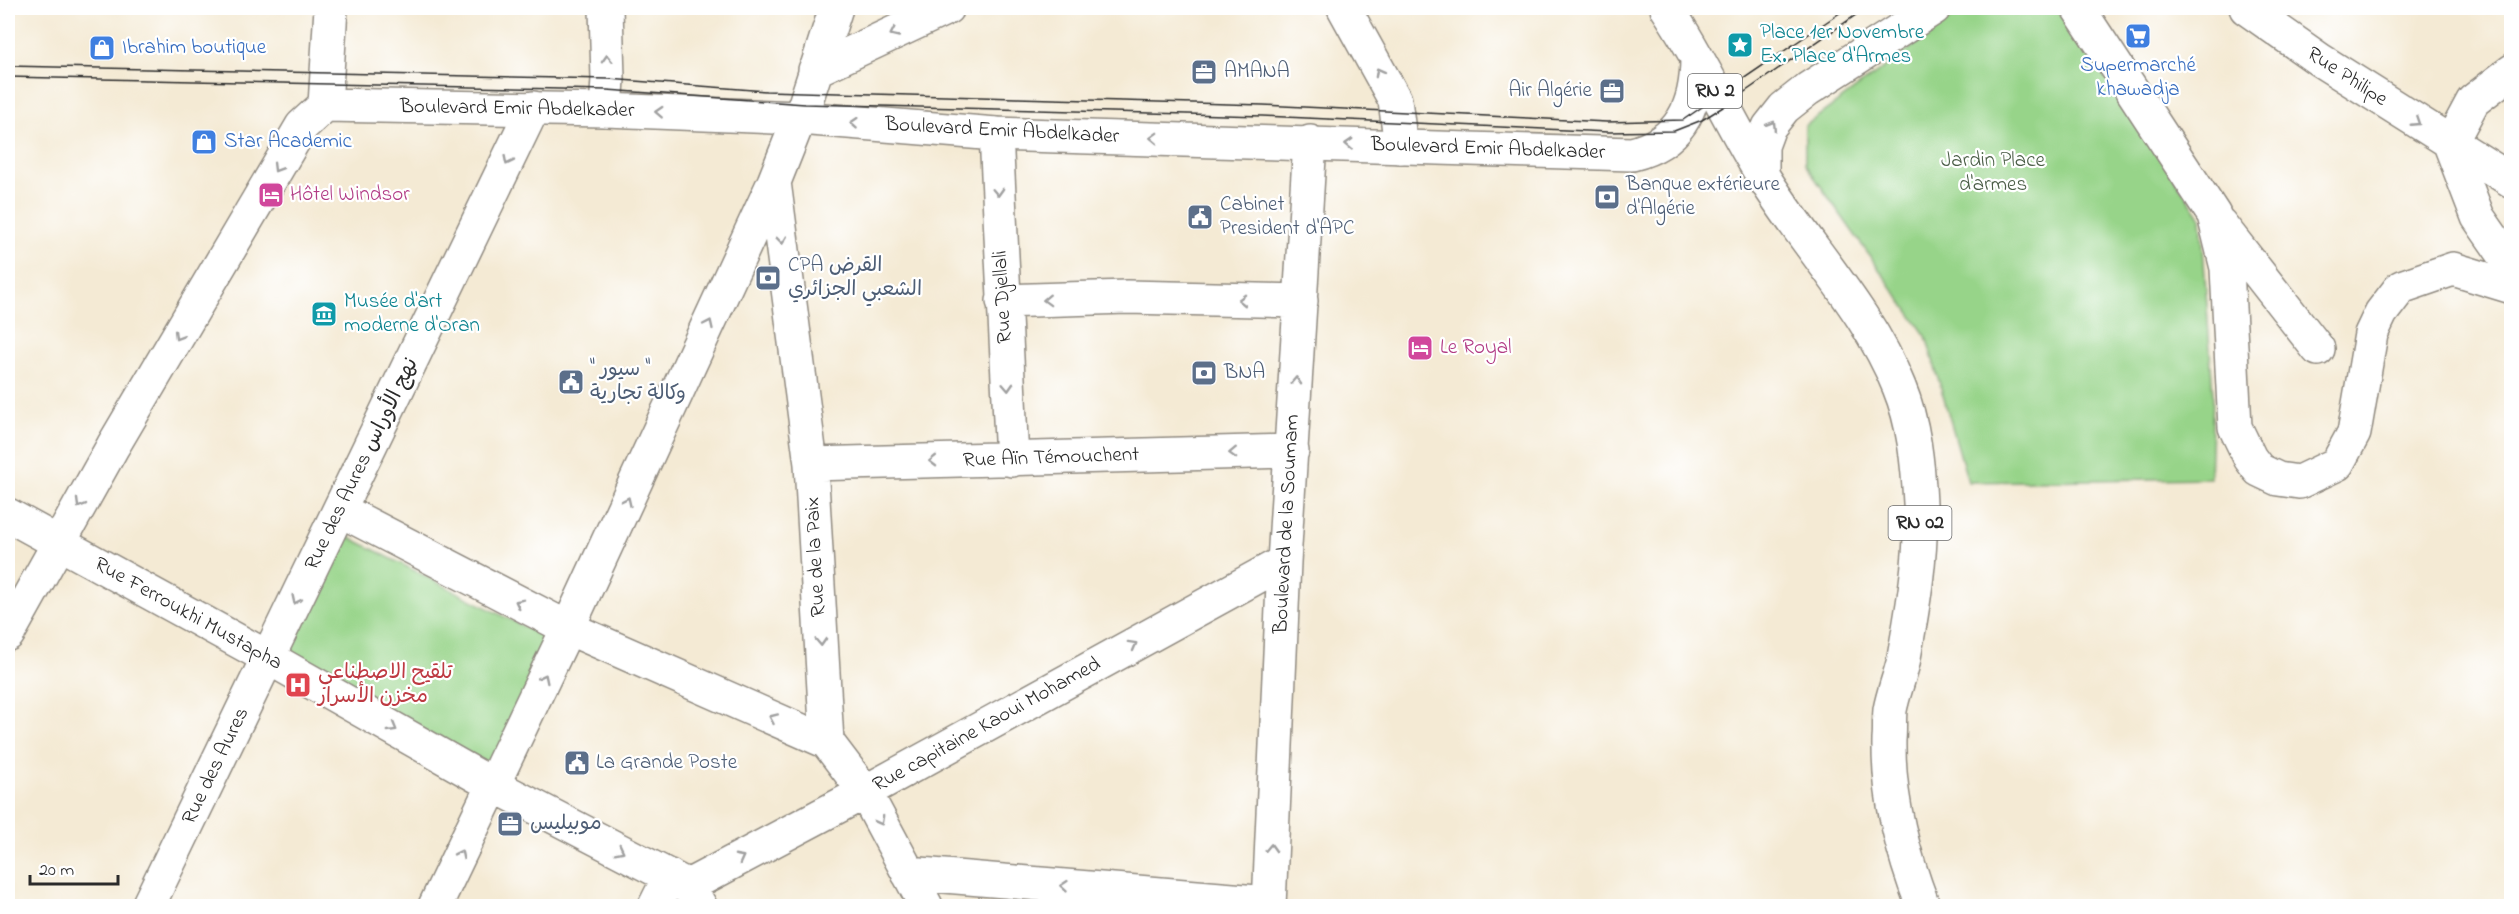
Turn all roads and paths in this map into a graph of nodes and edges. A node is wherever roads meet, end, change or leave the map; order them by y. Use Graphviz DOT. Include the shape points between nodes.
graph roads {
  1 [pos="331,8"];
  2 [pos="606,8"];
  3 [pos="836,8"];
  4 [pos="947,8"];
  5 [pos="1344,8"];
  6 [pos="1666,8"];
  7 [pos="1934,8"];
  8 [pos="2078,8"];
  9 [pos="2246,8"];
  10 [pos="1697,58"];
  11 [pos="815,70"];
  12 [pos="2511,71"];
  13 [pos="325,105"];
  14 [pos="533,108"];
  15 [pos="606,110"];
  16 [pos="799,118"];
  17 [pos="996,134"];
  18 [pos="1310,142"];
  19 [pos="2450,144"];
  20 [pos="1401,147"];
  21 [pos="1762,174"];
  22 [pos="2511,181"];
  23 [pos="774,182"];
  24 [pos="2214,215"];
  25 [pos="2511,266"];
  26 [pos="2511,287"];
  27 [pos="1003,301"];
  28 [pos="1300,302"];
  29 [pos="2318,349"];
  30 [pos="1292,452"];
  31 [pos="1012,460"];
  32 [pos="811,464"];
  33 [pos="340,510"];
  34 [pos="8,515"];
  35 [pos="57,543"];
  36 [pos="1284,562"];
  37 [pos="568,628"];
  38 [pos="8,634"];
  39 [pos="269,658"];
  40 [pos="827,742"];
  41 [pos="493,785"];
  42 [pos="865,792"];
  43 [pos="908,873"];
  44 [pos="686,889"];
  45 [pos="1269,905"];
  46 [pos="148,906"];
  47 [pos="435,906"];
  48 [pos="655,906"];
  49 [pos="926,906"];
  50 [pos="1923,906"];
  1 -- 13 [label="street"];
  15 -- 2 [label="street, one-way"];
  3 -- 11 [label="street"];
  4 -- 11 [label="street, one-way"];
  20 -- 5 [label="street, one-way" via="1395,100"];
  6 -- 10 [label="street, RN 2"];
  21 -- 7 [label="street, one-way" via="1762,146 1769,127 1784,108"];
  8 -- 24 [label="street"];
  9 -- 19 [label="street, Rue Philipe, one-way"];
  10 -- 20 [label="street, Boulevard Emir Abdelkader / RN 2" via="1696,90 1674,131 1655,146 1632,154"];
  10 -- 21 [label="street, RN 2"];
  11 -- 16 [label="street"];
  12 -- 19 [label="street" via="2473,101"];
  13 -- 14 [label="street, Boulevard Emir Abdelkader / RN 2"];
  13 -- 35 [label="street, one-way" via="302,126"];
  14 -- 15 [label="street, Boulevard Emir Abdelkader / RN 2"];
  14 -- 33 [label="street, Rue des Aures نهج الأوراس, one-way"];
  16 -- 15 [label="street, Boulevard Emir Abdelkader / RN 2, one-way"];
  17 -- 16 [label="street, Boulevard Emir Abdelkader / RN 2, one-way"];
  16 -- 23 [label="street"];
  18 -- 17 [label="street, Boulevard Emir Abdelkader / RN 2, one-way"];
  17 -- 27 [label="street, Rue Djellali, one-way"];
  20 -- 18 [label="street, Boulevard Emir Abdelkader / RN 2, one-way"];
  18 -- 28 [label="street, Boulevard de la Soumam"];
  19 -- 22 [label="street, Rue Philipe"];
  19 -- 25 [label="street" via="2478,217"];
  21 -- 50 [label="street, RN 02" via="1865,324 1899,388 1911,425 1920,505 1919,552 1902,664 1890,712 1889,758 1892,798 1902,843"];
  23 -- 32 [label="street, Rue de la Paix, one-way"];
  37 -- 23 [label="street, one-way"];
  24 -- 26 [label="street" via="2227,268 2235,427 2259,470 2278,479 2299,482 2337,464 2354,433 2371,334 2381,313 2402,287 2453,269"];
  24 -- 29 [label="street"];
  28 -- 27 [label="street, one-way" via="1127,297"];
  27 -- 31 [label="street, Rue Djellali, one-way"];
  30 -- 28 [label="street, Boulevard de la Soumam, one-way"];
  30 -- 31 [label="street, Rue Aïn Témouchent, one-way"];
  30 -- 36 [label="street, Boulevard de la Soumam"];
  31 -- 32 [label="street, Rue Aïn Témouchent, one-way"];
  32 -- 40 [label="street, Rue de la Paix, one-way"];
  37 -- 33 [label="street, one-way"];
  33 -- 39 [label="street, Rue des Aures نهج الأوراس, one-way"];
  34 -- 35 [label="street, Rue Ferroukhi Mustapha"];
  35 -- 38 [label="street"];
  35 -- 39 [label="street, Rue Ferroukhi Mustapha"];
  42 -- 36 [label="street, Rue capitaine Kaoui Mohamed, one-way"];
  45 -- 36 [label="street, Boulevard de la Soumam, one-way"];
  40 -- 37 [label="street, one-way"];
  41 -- 37 [label="street, one-way"];
  39 -- 41 [label="street, Rue Ferroukhi Mustapha, one-way"];
  39 -- 46 [label="street, Rue des Aures"];
  40 -- 42 [label="street"];
  41 -- 44 [label="street, Rue Ferroukhi Mustapha, one-way"];
  47 -- 41 [label="street, one-way"];
  42 -- 43 [label="street, one-way"];
  44 -- 42 [label="street, Rue capitaine Kaoui Mohamed, one-way"];
  45 -- 43 [label="street, one-way"];
  43 -- 49 [label="street"];
  44 -- 48 [label="street"];
}
